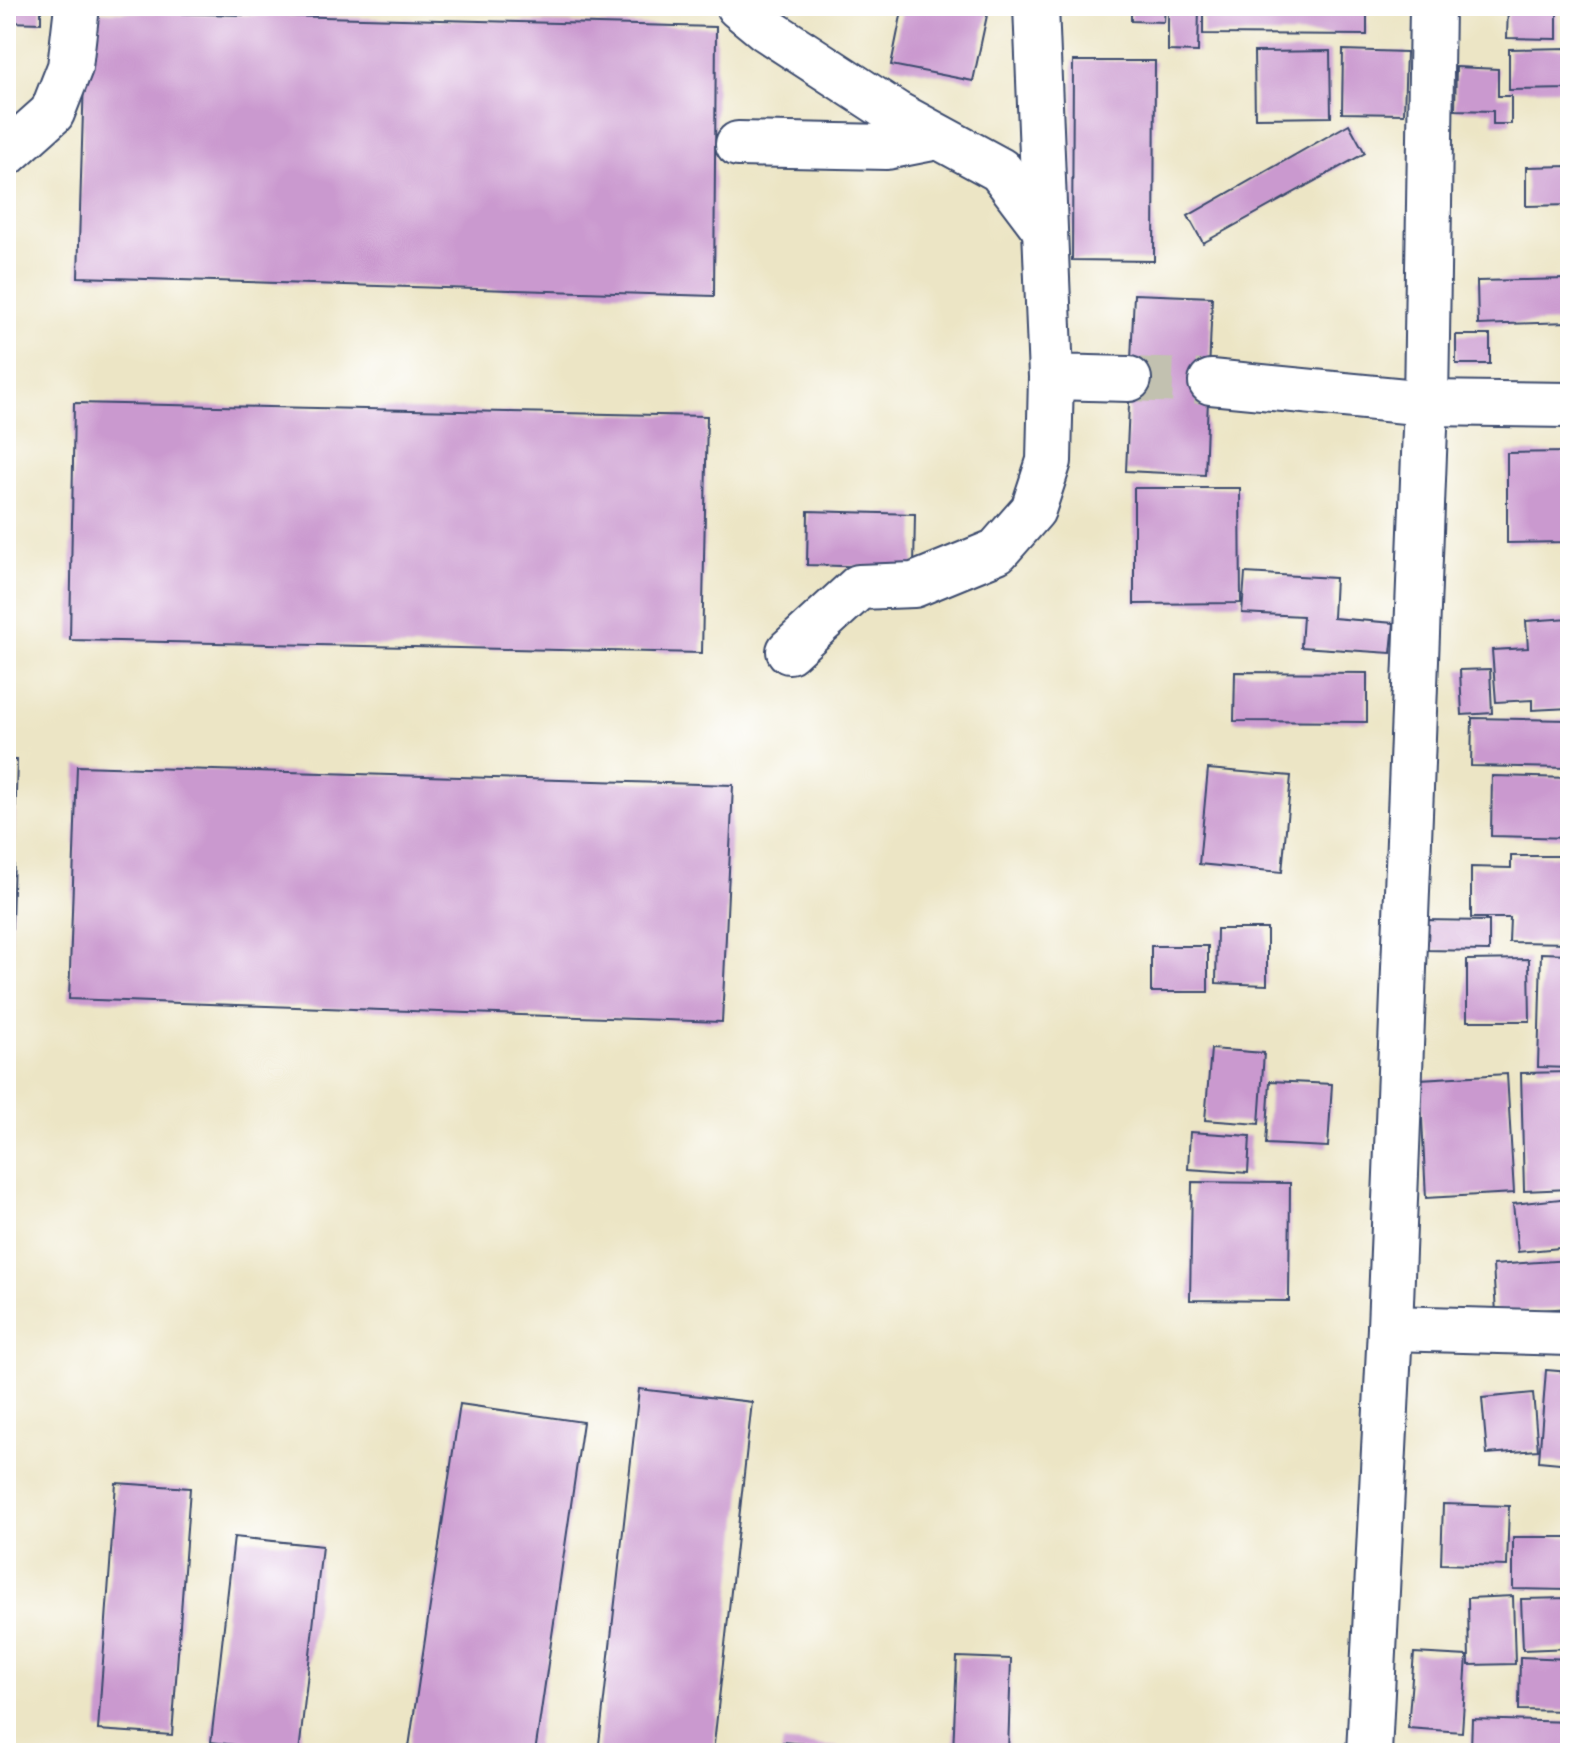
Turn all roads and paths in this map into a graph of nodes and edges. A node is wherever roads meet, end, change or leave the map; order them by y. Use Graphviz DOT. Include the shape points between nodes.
graph roads {
  1 [pos="77,6"];
  2 [pos="738,6"];
  3 [pos="1036,6"];
  4 [pos="1432,6"];
  5 [pos="938,137"];
  6 [pos="738,144"];
  7 [pos="6,154"];
  8 [pos="1043,227"];
  9 [pos="1051,377"];
  10 [pos="1129,379"];
  11 [pos="1211,382"];
  12 [pos="1426,403"];
  13 [pos="1570,405"];
  14 [pos="789,651"];
  15 [pos="1390,1328"];
  16 [pos="1570,1333"];
  17 [pos="1369,1753"];
  1 -- 7 [label="street" via="70,67 52,113"];
  2 -- 5 [label="street"];
  3 -- 8 [label="street"];
  4 -- 12 [label="street"];
  5 -- 6 [label="street" via="887,147"];
  5 -- 8 [label="street" via="1000,170"];
  8 -- 9 [label="street"];
  9 -- 10 [label="street"];
  9 -- 14 [label="street" via="1049,461 1033,510 997,551 914,585 859,587"];
  11 -- 12 [label="street"];
  12 -- 13 [label="street"];
  12 -- 15 [label="street"];
  15 -- 16 [label="street"];
  15 -- 17 [label="street"];
}
